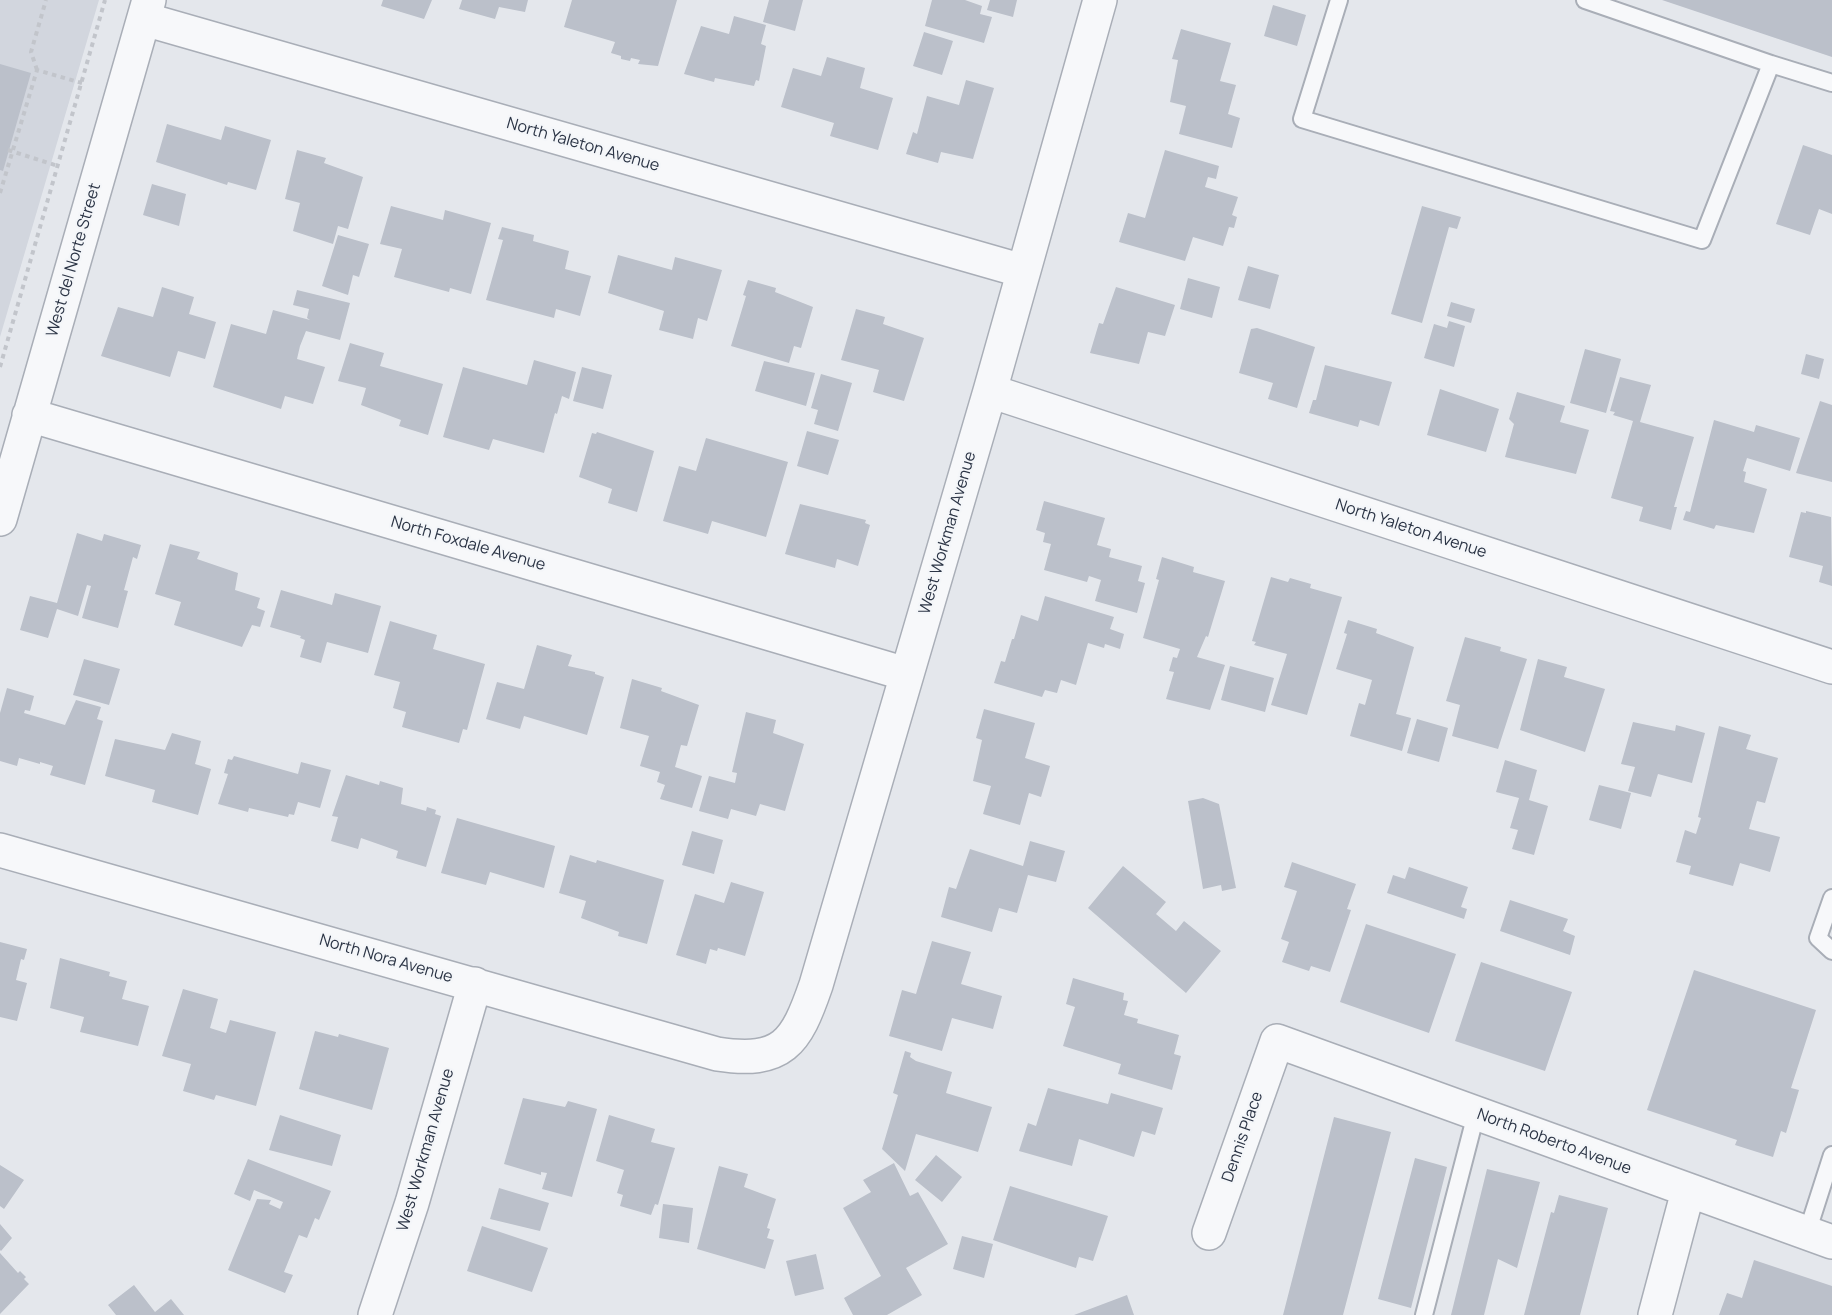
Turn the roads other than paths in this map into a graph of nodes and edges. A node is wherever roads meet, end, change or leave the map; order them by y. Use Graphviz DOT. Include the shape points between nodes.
graph roads {
  1 [pos="1100,0"];
  2 [pos="1339,0"];
  3 [pos="1585,0"];
  4 [pos="147,10"];
  5 [pos="1771,64"];
  6 [pos="1832,83"];
  7 [pos="1023,271"];
  8 [pos="990,392"];
  9 [pos="30,415"];
  10 [pos="0,519"];
  11 [pos="1832,667"];
  12 [pos="906,674"];
  13 [pos="0,850"];
  14 [pos="1832,898"];
  15 [pos="1832,951"];
  16 [pos="475,984"];
  17 [pos="1277,1041"];
  18 [pos="773,1051"];
  19 [pos="1476,1114"];
  20 [pos="1832,1155"];
  21 [pos="1688,1191"];
  22 [pos="1209,1233"];
  23 [pos="1820,1237"];
  24 [pos="375,1315"];
  25 [pos="1424,1315"];
  26 [pos="1655,1315"];
  1 -- 7 [label="street, West Workman Avenue"];
  2 -- 5 [label="lane" via="1302,119 1702,240"];
  3 -- 5 [label="lane"];
  4 -- 7 [label="street, North Yaleton Avenue"];
  4 -- 9 [label="street, West del Norte Street"];
  5 -- 6 [label="lane"];
  7 -- 8 [label="street, West Workman Avenue"];
  8 -- 11 [label="street, North Yaleton Avenue"];
  8 -- 12 [label="street, West Workman Avenue"];
  9 -- 10 [label="street, West del Norte Street"];
  9 -- 12 [label="street, North Foxdale Avenue"];
  12 -- 18 [label="street, West Workman Avenue" via="801,1028"];
  13 -- 16 [label="street, North Nora Avenue"];
  14 -- 15 [label="lane" via="1818,938"];
  16 -- 18 [label="street, North Nora Avenue" via="717,1054 755,1058"];
  16 -- 24 [label="street, West Workman Avenue" via="412,1203"];
  17 -- 19 [label="street, North Roberto Avenue"];
  17 -- 22 [label="street, Dennis Place"];
  19 -- 21 [label="street, North Roberto Avenue"];
  19 -- 25 [label="lane"];
  20 -- 23 [label="lane"];
  21 -- 23 [label="street, North Roberto Avenue"];
  21 -- 26 [label="street"];
}
